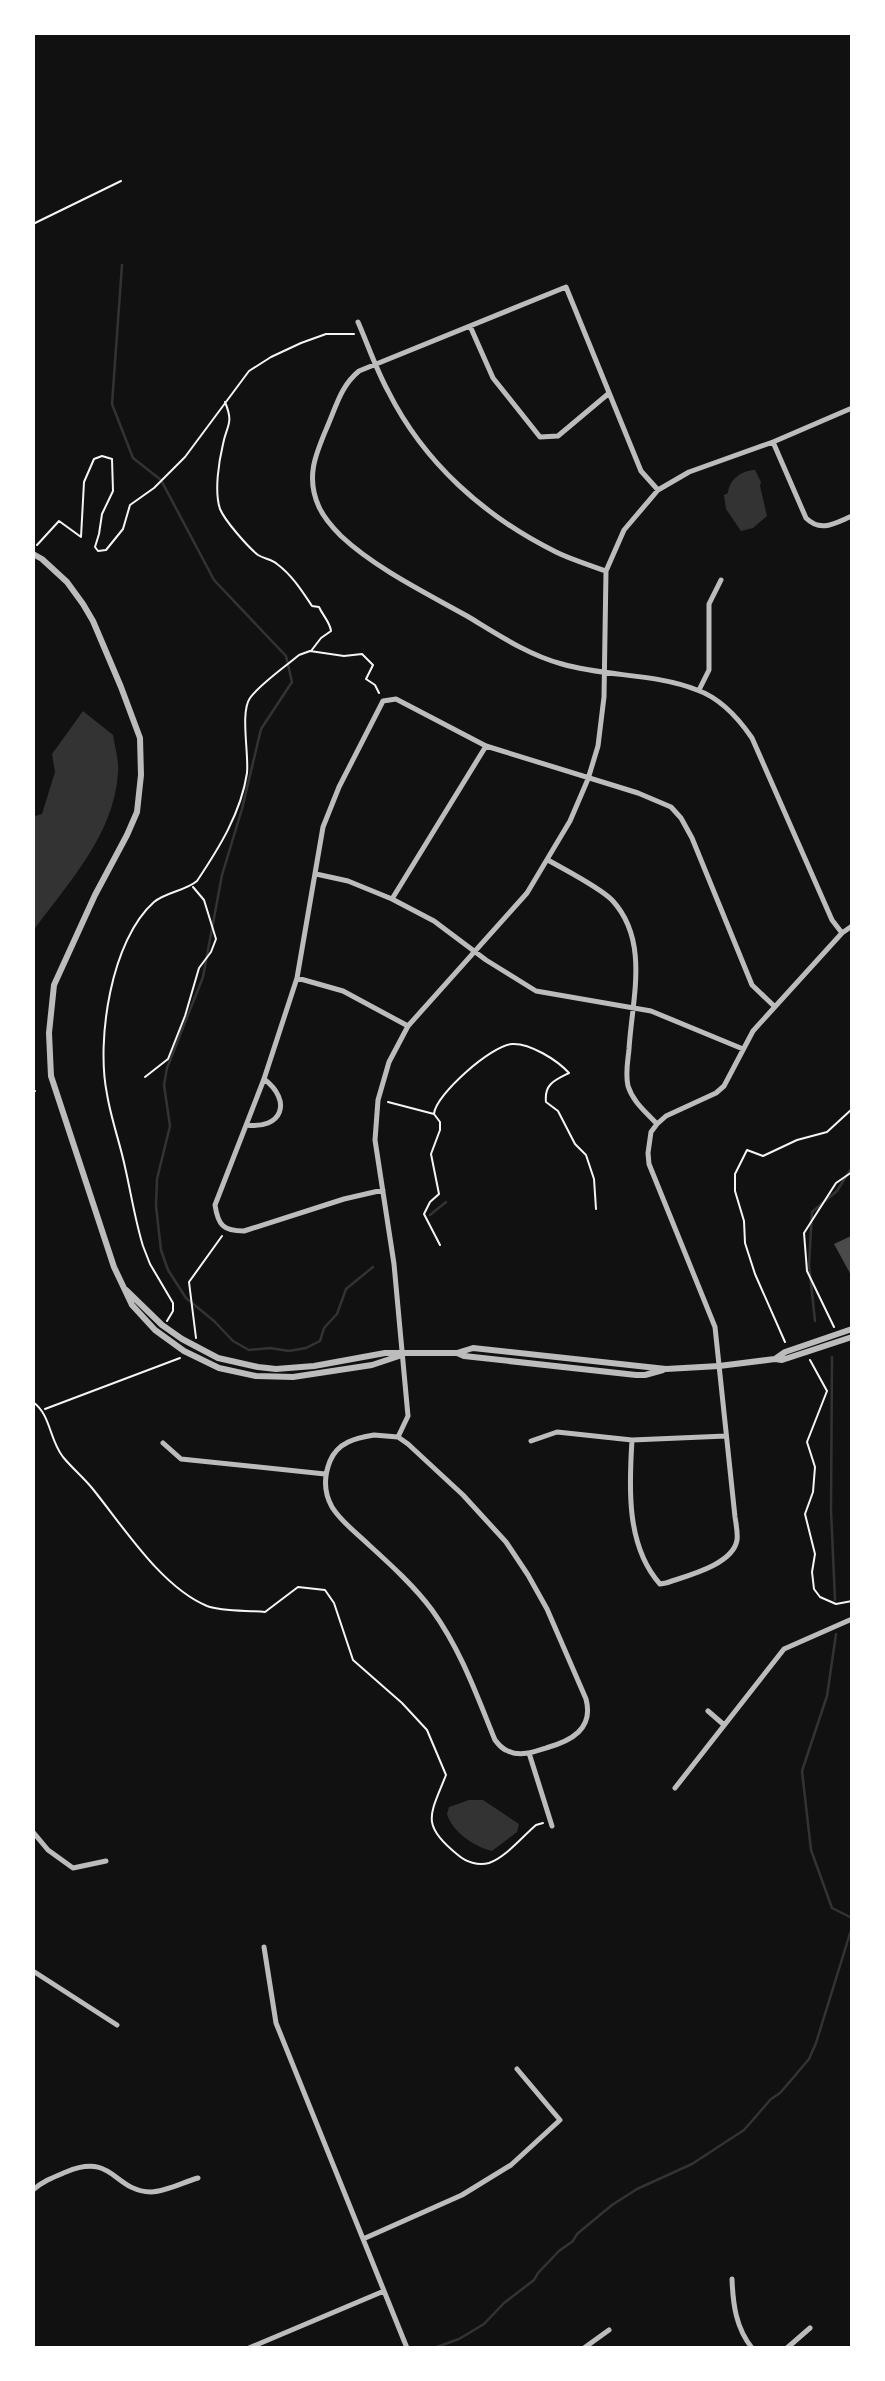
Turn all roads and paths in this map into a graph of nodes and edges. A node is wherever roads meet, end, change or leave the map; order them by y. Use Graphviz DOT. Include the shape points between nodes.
graph roads {
  1 [pos="121,181"];
  2 [pos="33,224"];
  3 [pos="358,322"];
  4 [pos="470,326"];
  5 [pos="354,334"];
  6 [pos="375,363"];
  7 [pos="608,394"];
  8 [pos="225,402"];
  9 [pos="852,408"];
  10 [pos="773,442"];
  11 [pos="658,490"];
  12 [pos="852,516"];
  13 [pos="37,545"];
  14 [pos="33,554"];
  15 [pos="606,571"];
  16 [pos="721,580"];
  17 [pos="310,651"];
  18 [pos="604,674"];
  19 [pos="699,690"];
  20 [pos="383,701"];
  21 [pos="486,746"];
  22 [pos="588,779"];
  23 [pos="548,860"];
  24 [pos="316,874"];
  25 [pos="192,886"];
  26 [pos="392,899"];
  27 [pos="852,926"];
  28 [pos="842,933"];
  29 [pos="474,951"];
  30 [pos="297,978"];
  31 [pos="774,1006"];
  32 [pos="632,1008"];
  33 [pos="408,1026"];
  34 [pos="743,1049"];
  35 [pos="145,1077"];
  36 [pos="264,1079"];
  37 [pos="388,1102"];
  38 [pos="852,1109"];
  39 [pos="434,1114"];
  40 [pos="657,1124"];
  41 [pos="246,1125"];
  42 [pos="852,1172"];
  43 [pos="383,1190"];
  44 [pos="596,1209"];
  45 [pos="222,1236"];
  46 [pos="440,1244"];
  47 [pos="166,1321"];
  48 [pos="834,1327"];
  49 [pos="852,1329"];
  50 [pos="852,1337"];
  51 [pos="196,1339"];
  52 [pos="785,1342"];
  53 [pos="402,1355"];
  54 [pos="182,1357"];
  55 [pos="775,1359"];
  56 [pos="809,1359"];
  57 [pos="719,1366"];
  58 [pos="33,1402"];
  59 [pos="44,1409"];
  60 [pos="726,1436"];
  61 [pos="398,1437"];
  62 [pos="632,1440"];
  63 [pos="531,1441"];
  64 [pos="163,1443"];
  65 [pos="325,1474"];
  66 [pos="852,1601"];
  67 [pos="852,1619"];
  68 [pos="708,1711"];
  69 [pos="723,1724"];
  70 [pos="529,1753"];
  71 [pos="675,1788"];
  72 [pos="551,1823"];
  73 [pos="33,1832"];
  74 [pos="106,1861"];
  75 [pos="264,1947"];
  76 [pos="33,1971"];
  77 [pos="117,2025"];
  78 [pos="516,2068"];
  79 [pos="198,2178"];
  80 [pos="33,2190"];
  81 [pos="363,2239"];
  82 [pos="732,2279"];
  83 [pos="384,2291"];
  84 [pos="810,2328"];
  85 [pos="609,2330"];
  86 [pos="249,2348"];
  87 [pos="407,2348"];
  88 [pos="584,2348"];
  89 [pos="752,2348"];
  90 [pos="787,2348"];
  1 -- 2 [label="path"];
  3 -- 6 [label="street"];
  4 -- 6 [label="street"];
  4 -- 7 [label="street" via="494,378 540,437 558,436"];
  4 -- 7 [label="street" via="566,287"];
  5 -- 8 [label="path" via="327,334 271,357 249,371"];
  6 -- 15 [label="street" via="410,429 472,499 547,548"];
  6 -- 18 [label="street" via="346,382 314,460 312,481 318,506 330,524 399,578 508,640 560,664"];
  7 -- 11 [label="street" via="641,471"];
  8 -- 13 [label="path" via="185,457 130,505 123,529 106,550 95,547 113,491 112,460 102,456 94,459 85,482 81,537 59,521"];
  8 -- 17 [label="path" via="230,427 220,464 220,509 250,548 275,562 330,624 331,631"];
  9 -- 10 [label="street"];
  10 -- 11 [label="street" via="689,472"];
  10 -- 12 [label="street" via="813,525 825,527"];
  11 -- 15 [label="street" via="624,530"];
  14 -- 53 [label="street" via="53,568 83,604 140,738 137,812 54,985 48,1033 51,1076 107,1251 124,1288 182,1339 238,1364 291,1368 385,1353"];
  15 -- 18 [label="street"];
  16 -- 19 [label="street" via="709,604 709,670"];
  17 -- 20 [label="path" via="362,654 373,665 366,679"];
  17 -- 25 [label="path" via="299,654 249,699 242,795 221,844"];
  18 -- 19 [label="street" via="658,679"];
  18 -- 22 [label="street" via="597,746"];
  19 -- 28 [label="street" via="735,716 752,738 832,920"];
  20 -- 21 [label="street" via="396,699"];
  20 -- 24 [label="street" via="323,827"];
  21 -- 22 [label="street"];
  21 -- 26 [label="street"];
  22 -- 23 [label="street"];
  22 -- 31 [label="street" via="638,793 671,807 681,818 752,985"];
  23 -- 29 [label="street" via="527,893"];
  23 -- 32 [label="street" via="611,899 625,919 633,936 638,972"];
  24 -- 26 [label="street"];
  24 -- 30 [label="street"];
  25 -- 35 [label="path" via="204,900 216,939 199,968 168,1059"];
  25 -- 47 [label="path" via="156,900 144,915 124,947 106,1011 106,1093 143,1246 173,1303"];
  26 -- 29 [label="street" via="434,921"];
  27 -- 28 [label="street"];
  28 -- 31 [label="street"];
  29 -- 32 [label="street" via="536,991"];
  29 -- 33 [label="street"];
  30 -- 33 [label="street" via="343,990"];
  30 -- 36 [label="street"];
  31 -- 34 [label="street"];
  32 -- 34 [label="street" via="651,1011"];
  32 -- 40 [label="street" via="626,1074 629,1088"];
  33 -- 43 [label="street" via="389,1062 378,1100 375,1140"];
  34 -- 40 [label="street" via="716,1093"];
  36 -- 41 [label="street"];
  36 -- 41 [label="street" via="276,1088 280,1110 269,1124"];
  37 -- 39 [label="path"];
  38 -- 52 [label="path" via="827,1132 763,1156 747,1150 735,1174 745,1243"];
  39 -- 44 [label="path" via="452,1085 500,1046 514,1043 557,1061 569,1073 550,1083 546,1102 558,1111 586,1155"];
  39 -- 46 [label="path" via="440,1130 431,1154 439,1194 424,1214"];
  40 -- 57 [label="street" via="650,1132 649,1164 715,1327"];
  41 -- 43 [label="street" via="215,1205 217,1218 226,1228 244,1231"];
  42 -- 48 [label="path" via="836,1183 804,1233 807,1271"];
  43 -- 53 [label="street"];
  45 -- 51 [label="path" via="189,1282"];
  49 -- 55 [label="street"];
  50 -- 55 [label="street"];
  53 -- 57 [label="street" via="457,1353 636,1375"];
  53 -- 61 [label="street" via="408,1416"];
  54 -- 59 [label="path"];
  55 -- 57 [label="street"];
  56 -- 66 [label="path" via="827,1391 807,1442 816,1467 805,1514 815,1554 814,1589 836,1604"];
  57 -- 60 [label="street"];
  58 -- 59 [label="path"];
  59 -- 72 [label="path" via="62,1456 155,1565 186,1594 209,1607 265,1612 298,1587 325,1590 334,1603 353,1660 402,1703 434,1745 446,1774 432,1811 439,1840 465,1861 489,1863 536,1825"];
  60 -- 62 [label="street"];
  60 -- 62 [label="street" via="737,1542 731,1554 716,1564 660,1584 631,1518"];
  61 -- 65 [label="street" via="374,1435 342,1445"];
  61 -- 70 [label="street" via="463,1495 506,1542 547,1609 577,1676 589,1709 585,1724 564,1743"];
  62 -- 63 [label="street" via="557,1432"];
  64 -- 65 [label="street" via="181,1459"];
  65 -- 70 [label="street" via="326,1493 338,1515 390,1564 444,1629 495,1740 509,1752"];
  67 -- 69 [label="street" via="785,1649"];
  68 -- 69 [label="street"];
  69 -- 71 [label="street"];
  70 -- 72 [label="street"];
  73 -- 74 [label="street" via="73,1868"];
  75 -- 81 [label="street" via="276,2023"];
  76 -- 77 [label="street"];
  78 -- 81 [label="street" via="561,2120 511,2165 462,2195"];
  79 -- 80 [label="street" via="153,2193 134,2189 94,2164 41,2182"];
  81 -- 83 [label="street"];
  82 -- 89 [label="street" via="733,2306 742,2336"];
  83 -- 86 [label="street"];
  83 -- 87 [label="street"];
  84 -- 90 [label="street"];
  85 -- 88 [label="street"];
}
